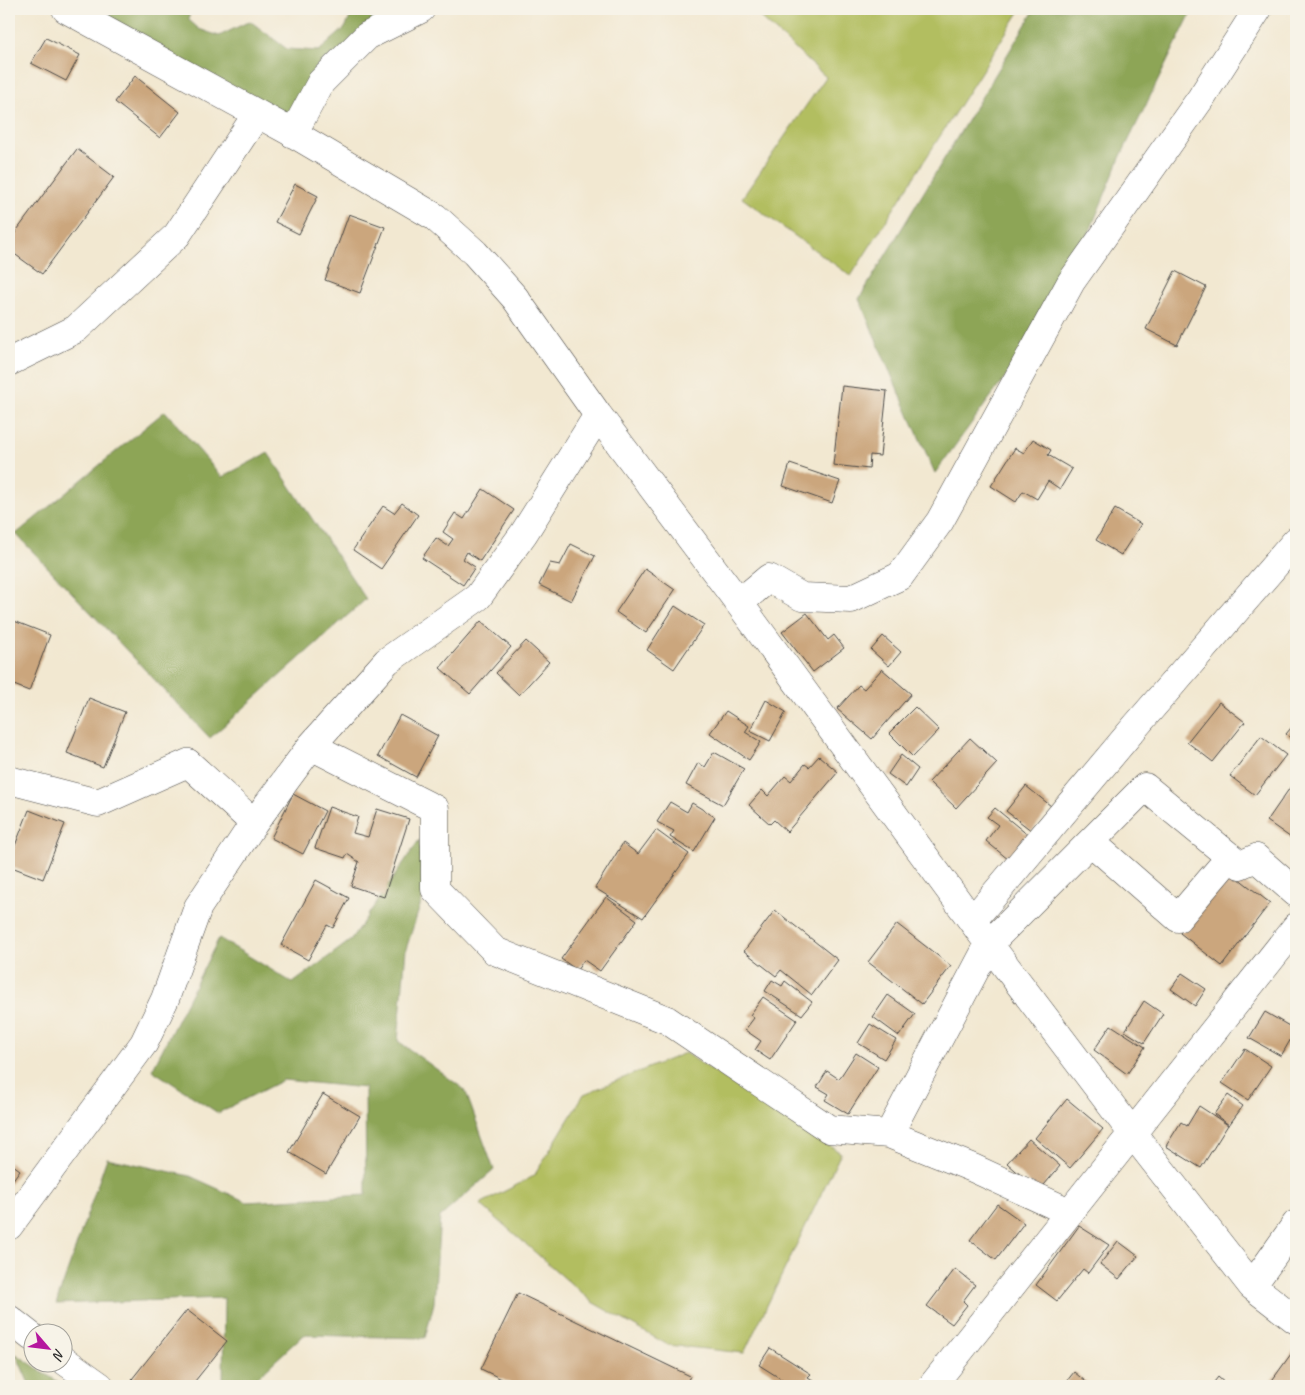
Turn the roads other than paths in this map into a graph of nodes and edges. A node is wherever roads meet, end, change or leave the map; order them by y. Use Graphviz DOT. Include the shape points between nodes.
graph roads {
  1 [pos="66,9"];
  2 [pos="421,9"];
  3 [pos="1258,9"];
  4 [pos="257,114"];
  5 [pos="293,134"];
  6 [pos="9,362"];
  7 [pos="598,415"];
  8 [pos="1296,541"];
  9 [pos="739,603"];
  10 [pos="311,746"];
  11 [pos="9,780"];
  12 [pos="254,823"];
  13 [pos="1091,842"];
  14 [pos="1230,857"];
  15 [pos="1296,893"];
  16 [pos="973,920"];
  17 [pos="1296,927"];
  18 [pos="989,944"];
  19 [pos="889,1134"];
  20 [pos="1133,1134"];
  21 [pos="1069,1212"];
  22 [pos="1296,1224"];
  23 [pos="9,1226"];
  24 [pos="1252,1286"];
  25 [pos="9,1319"];
  26 [pos="1296,1320"];
  27 [pos="22,1329"];
  28 [pos="72,1366"];
  29 [pos="100,1386"];
  30 [pos="932,1386"];
  1 -- 4 [label="street"];
  2 -- 5 [label="street" via="367,36 321,82"];
  3 -- 9 [label="street" via="1201,98 1071,282 940,521 900,576 851,599 802,597 769,578"];
  4 -- 5 [label="street"];
  4 -- 6 [label="street" via="177,234 76,329"];
  5 -- 7 [label="street" via="435,217 475,253 515,298"];
  7 -- 9 [label="street"];
  7 -- 10 [label="street" via="524,533 478,597 387,660"];
  8 -- 16 [label="street"];
  9 -- 16 [label="street"];
  10 -- 12 [label="street"];
  10 -- 19 [label="street" via="435,809 435,889 495,951 667,1020 829,1129"];
  11 -- 12 [label="street" via="98,803 188,763"];
  12 -- 23 [label="street" via="198,907 166,999 144,1043"];
  13 -- 14 [label="street" via="1145,787"];
  13 -- 14 [label="street" via="1178,918"];
  13 -- 18 [label="street"];
  14 -- 15 [label="street" via="1240,865 1256,858"];
  16 -- 18 [label="street"];
  17 -- 20 [label="street"];
  18 -- 19 [label="street"];
  18 -- 20 [label="street"];
  19 -- 21 [label="street"];
  20 -- 21 [label="street"];
  20 -- 24 [label="street"];
  21 -- 30 [label="street"];
  22 -- 24 [label="street"];
  24 -- 26 [label="street"];
  25 -- 27 [label="street"];
  28 -- 29 [label="street"];
}
